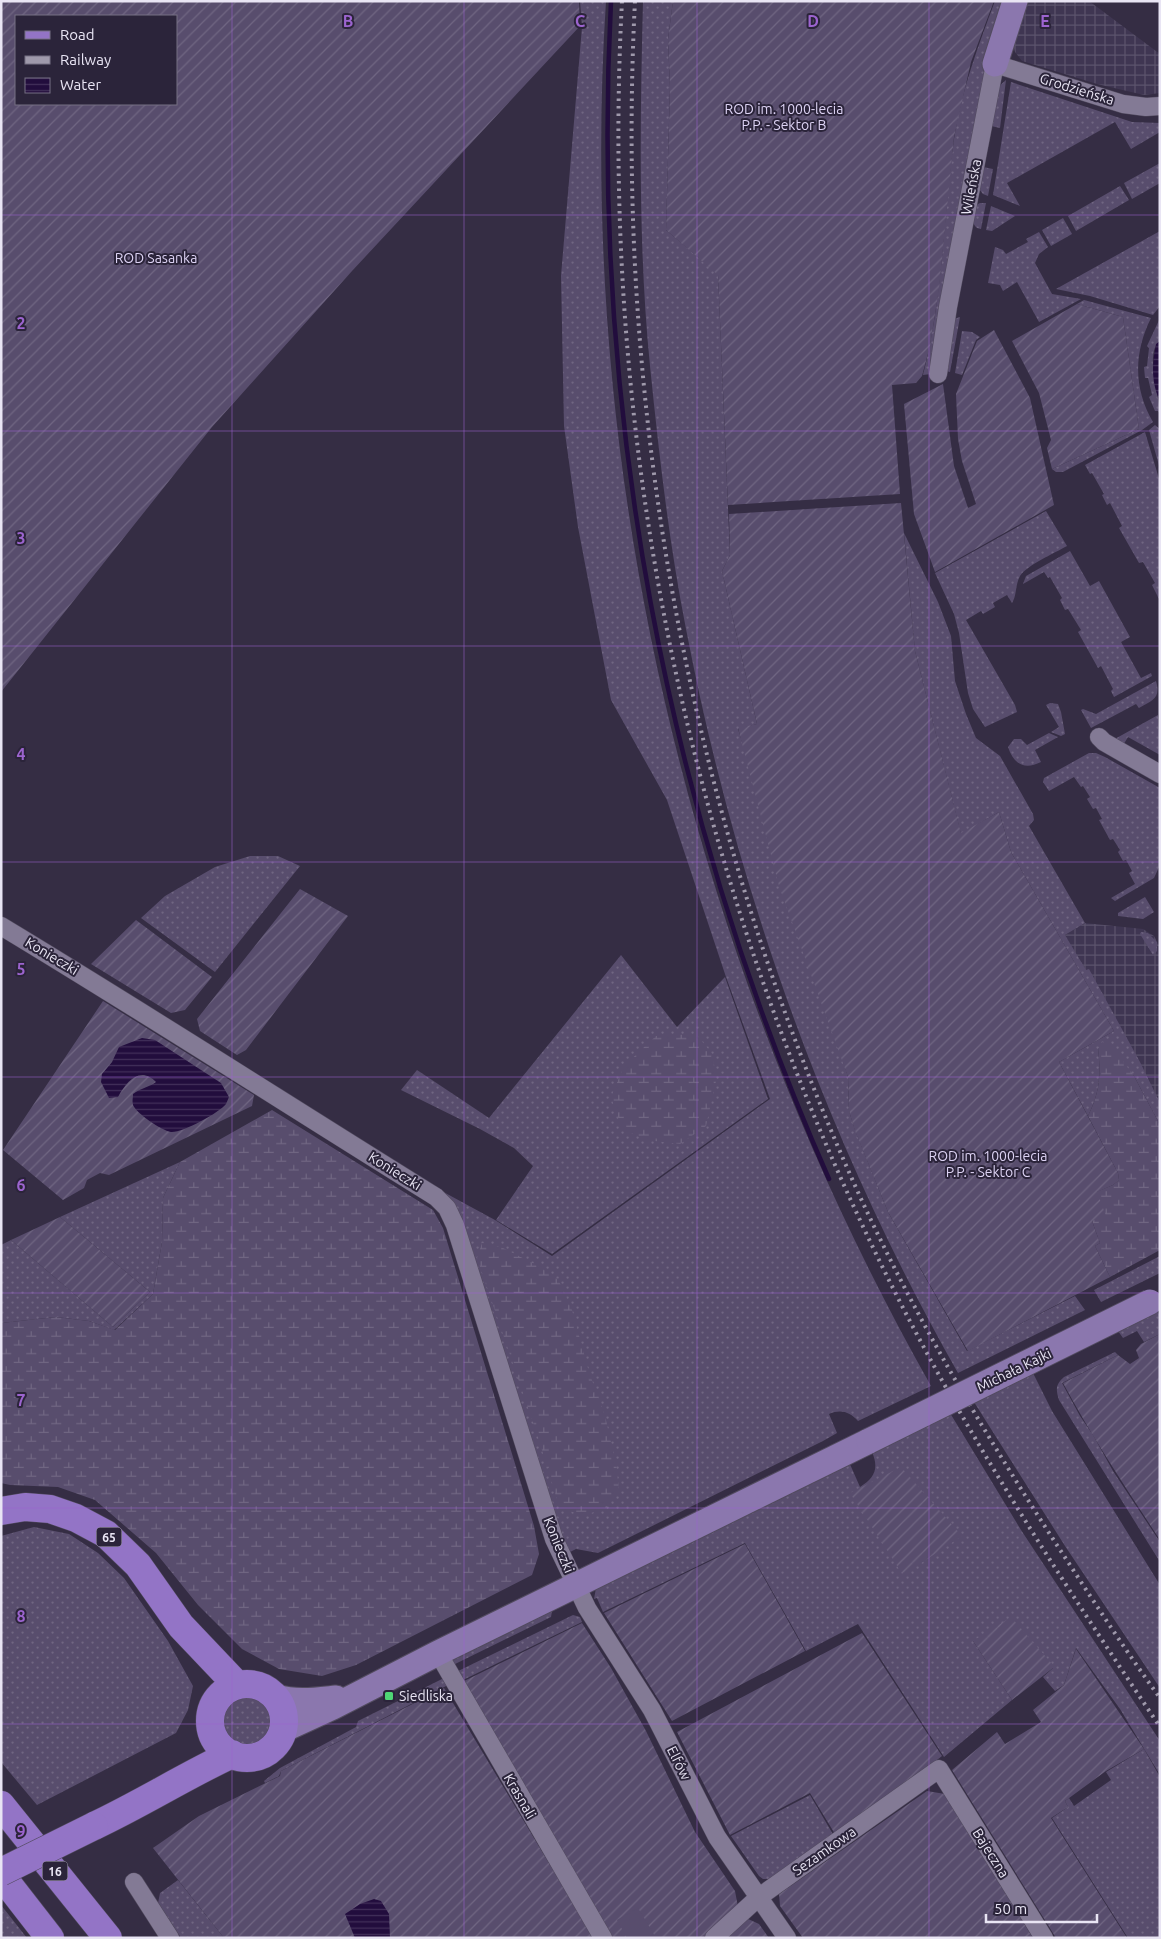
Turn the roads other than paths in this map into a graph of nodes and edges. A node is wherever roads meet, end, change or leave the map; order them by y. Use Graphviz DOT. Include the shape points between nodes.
graph roads {
  1 [pos="1014,1"];
  2 [pos="995,64"];
  3 [pos="1160,106"];
  4 [pos="938,374"];
  5 [pos="1099,737"];
  6 [pos="1160,774"];
  7 [pos="1,926"];
  8 [pos="1155,1300"];
  9 [pos="1,1511"];
  10 [pos="576,1586"];
  11 [pos="438,1653"];
  12 [pos="226,1693"];
  13 [pos="356,1695"];
  14 [pos="276,1697"];
  15 [pos="283,1730"];
  16 [pos="212,1734"];
  17 [pos="232,1754"];
  18 [pos="939,1769"];
  19 [pos="156,1794"];
  20 [pos="1,1805"];
  21 [pos="1,1874"];
  22 [pos="134,1882"];
  23 [pos="759,1897"];
  24 [pos="50,1938"];
  25 [pos="108,1938"];
  26 [pos="170,1938"];
  27 [pos="603,1938"];
  28 [pos="714,1938"];
  29 [pos="787,1938"];
  30 [pos="1044,1938"];
  1 -- 2 [label="street, Wileńska"];
  2 -- 3 [label="street, Grodzieńska" via="1123,104"];
  2 -- 4 [label="street, Wileńska"];
  5 -- 6 [label="street"];
  7 -- 10 [label="street, Konieczki" via="436,1197 447,1208 554,1539"];
  8 -- 10 [label="street, Michała Kajki, bridge"];
  9 -- 12 [label="main road, 65" via="25,1506 50,1509 106,1534 138,1565 181,1626 209,1682"];
  10 -- 11 [label="street, Michała Kajki"];
  10 -- 23 [label="street, Elfów" via="595,1622 652,1710 717,1837"];
  11 -- 13 [label="street, Michała Kajki"];
  11 -- 27 [label="street, Krasnali"];
  12 -- 14 [label="main road" via="256,1685"];
  12 -- 16 [label="main road" via="211,1711"];
  13 -- 14 [label="street" via="287,1701"];
  13 -- 15 [label="street, Michała Kajki"];
  14 -- 15 [label="main road" via="284,1716"];
  15 -- 17 [label="main road" via="274,1745 260,1755 249,1758"];
  16 -- 17 [label="main road" via="218,1744"];
  16 -- 19 [label="main road"];
  17 -- 19 [label="main road"];
  18 -- 23 [label="street, Sezamkowa"];
  18 -- 30 [label="street, Bajeczna"];
  19 -- 21 [label="main road, bridge"];
  20 -- 25 [label="main road, 16"];
  21 -- 24 [label="main road"];
  22 -- 26 [label="street"];
  23 -- 28 [label="street, Sezamkowa"];
  23 -- 29 [label="street, Elfów"];
}
